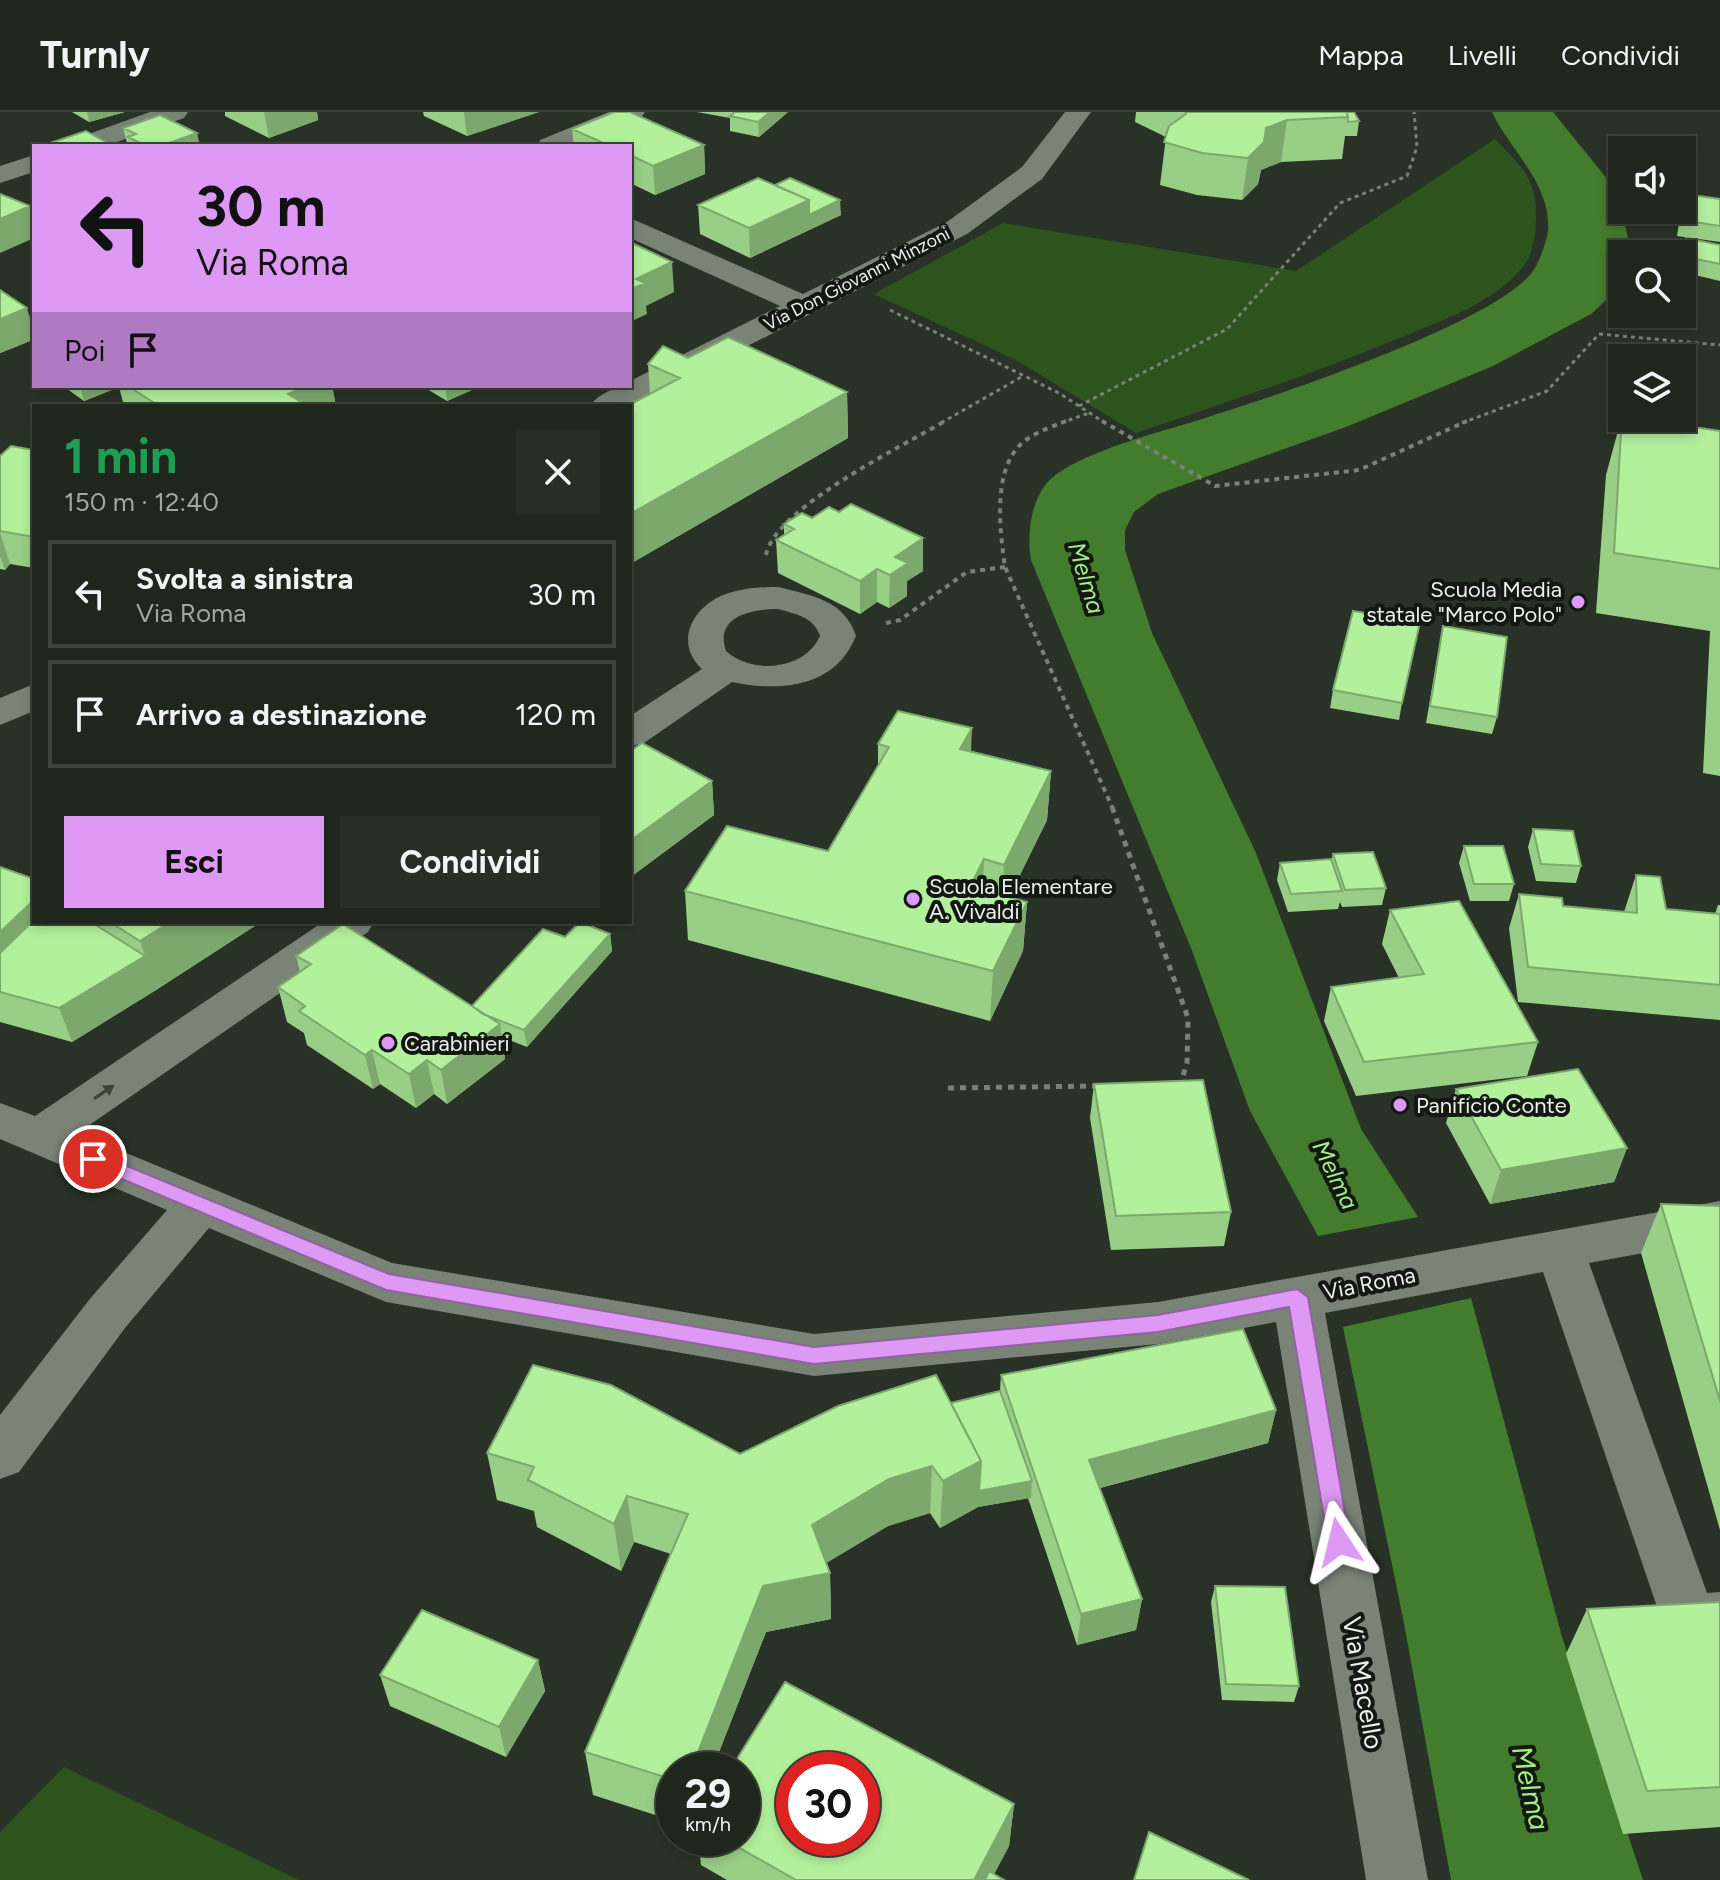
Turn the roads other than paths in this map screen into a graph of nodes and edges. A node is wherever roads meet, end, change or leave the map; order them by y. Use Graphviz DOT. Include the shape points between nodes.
graph roads {
  1 [pos="175,112"];
  2 [pos="632,112"];
  3 [pos="1078,112"];
  4 [pos="87,144"];
  5 [pos="554,144"];
  6 [pos="32,164"];
  7 [pos="0,175"];
  8 [pos="632,228"];
  9 [pos="804,306"];
  10 [pos="610,404"];
  11 [pos="726,669"];
  12 [pos="32,697"];
  13 [pos="0,713"];
  14 [pos="633,728"];
  15 [pos="350,924"];
  16 [pos="20,1128"];
  17 [pos="201,1204"];
  18 [pos="1720,1220"];
  19 [pos="1559,1247"];
  20 [pos="1297,1297"];
  21 [pos="0,1456"];
  22 [pos="1720,1618"];
  23 [pos="1397,1880"];
  1 -- 4 [label="street"];
  2 -- 5 [label="street"];
  3 -- 9 [label="street, Via Don Giovanni Minzoni" via="1032,173 957,228"];
  6 -- 7 [label="street"];
  8 -- 9 [label="street"];
  9 -- 10 [label="street, Via Don Giovanni Minzoni"];
  11 -- 11 [label="street" via="704,647 703,634 721,611 779,598 817,607 832,618 838,631 838,645 829,658 793,676 758,677"];
  11 -- 14 [label="street"];
  12 -- 13 [label="street"];
  16 -- 15 [label="street, one-way"];
  16 -- 17 [label="street, Via Roma"];
  17 -- 20 [label="street, Via Roma" via="386,1282 814,1355 1158,1323"];
  17 -- 21 [label="street" via="107,1314"];
  18 -- 19 [label="street, Via Roma"];
  19 -- 20 [label="street, Via Roma"];
  19 -- 22 [label="street" via="1688,1621"];
  20 -- 23 [label="street, Via Macello"];
}
